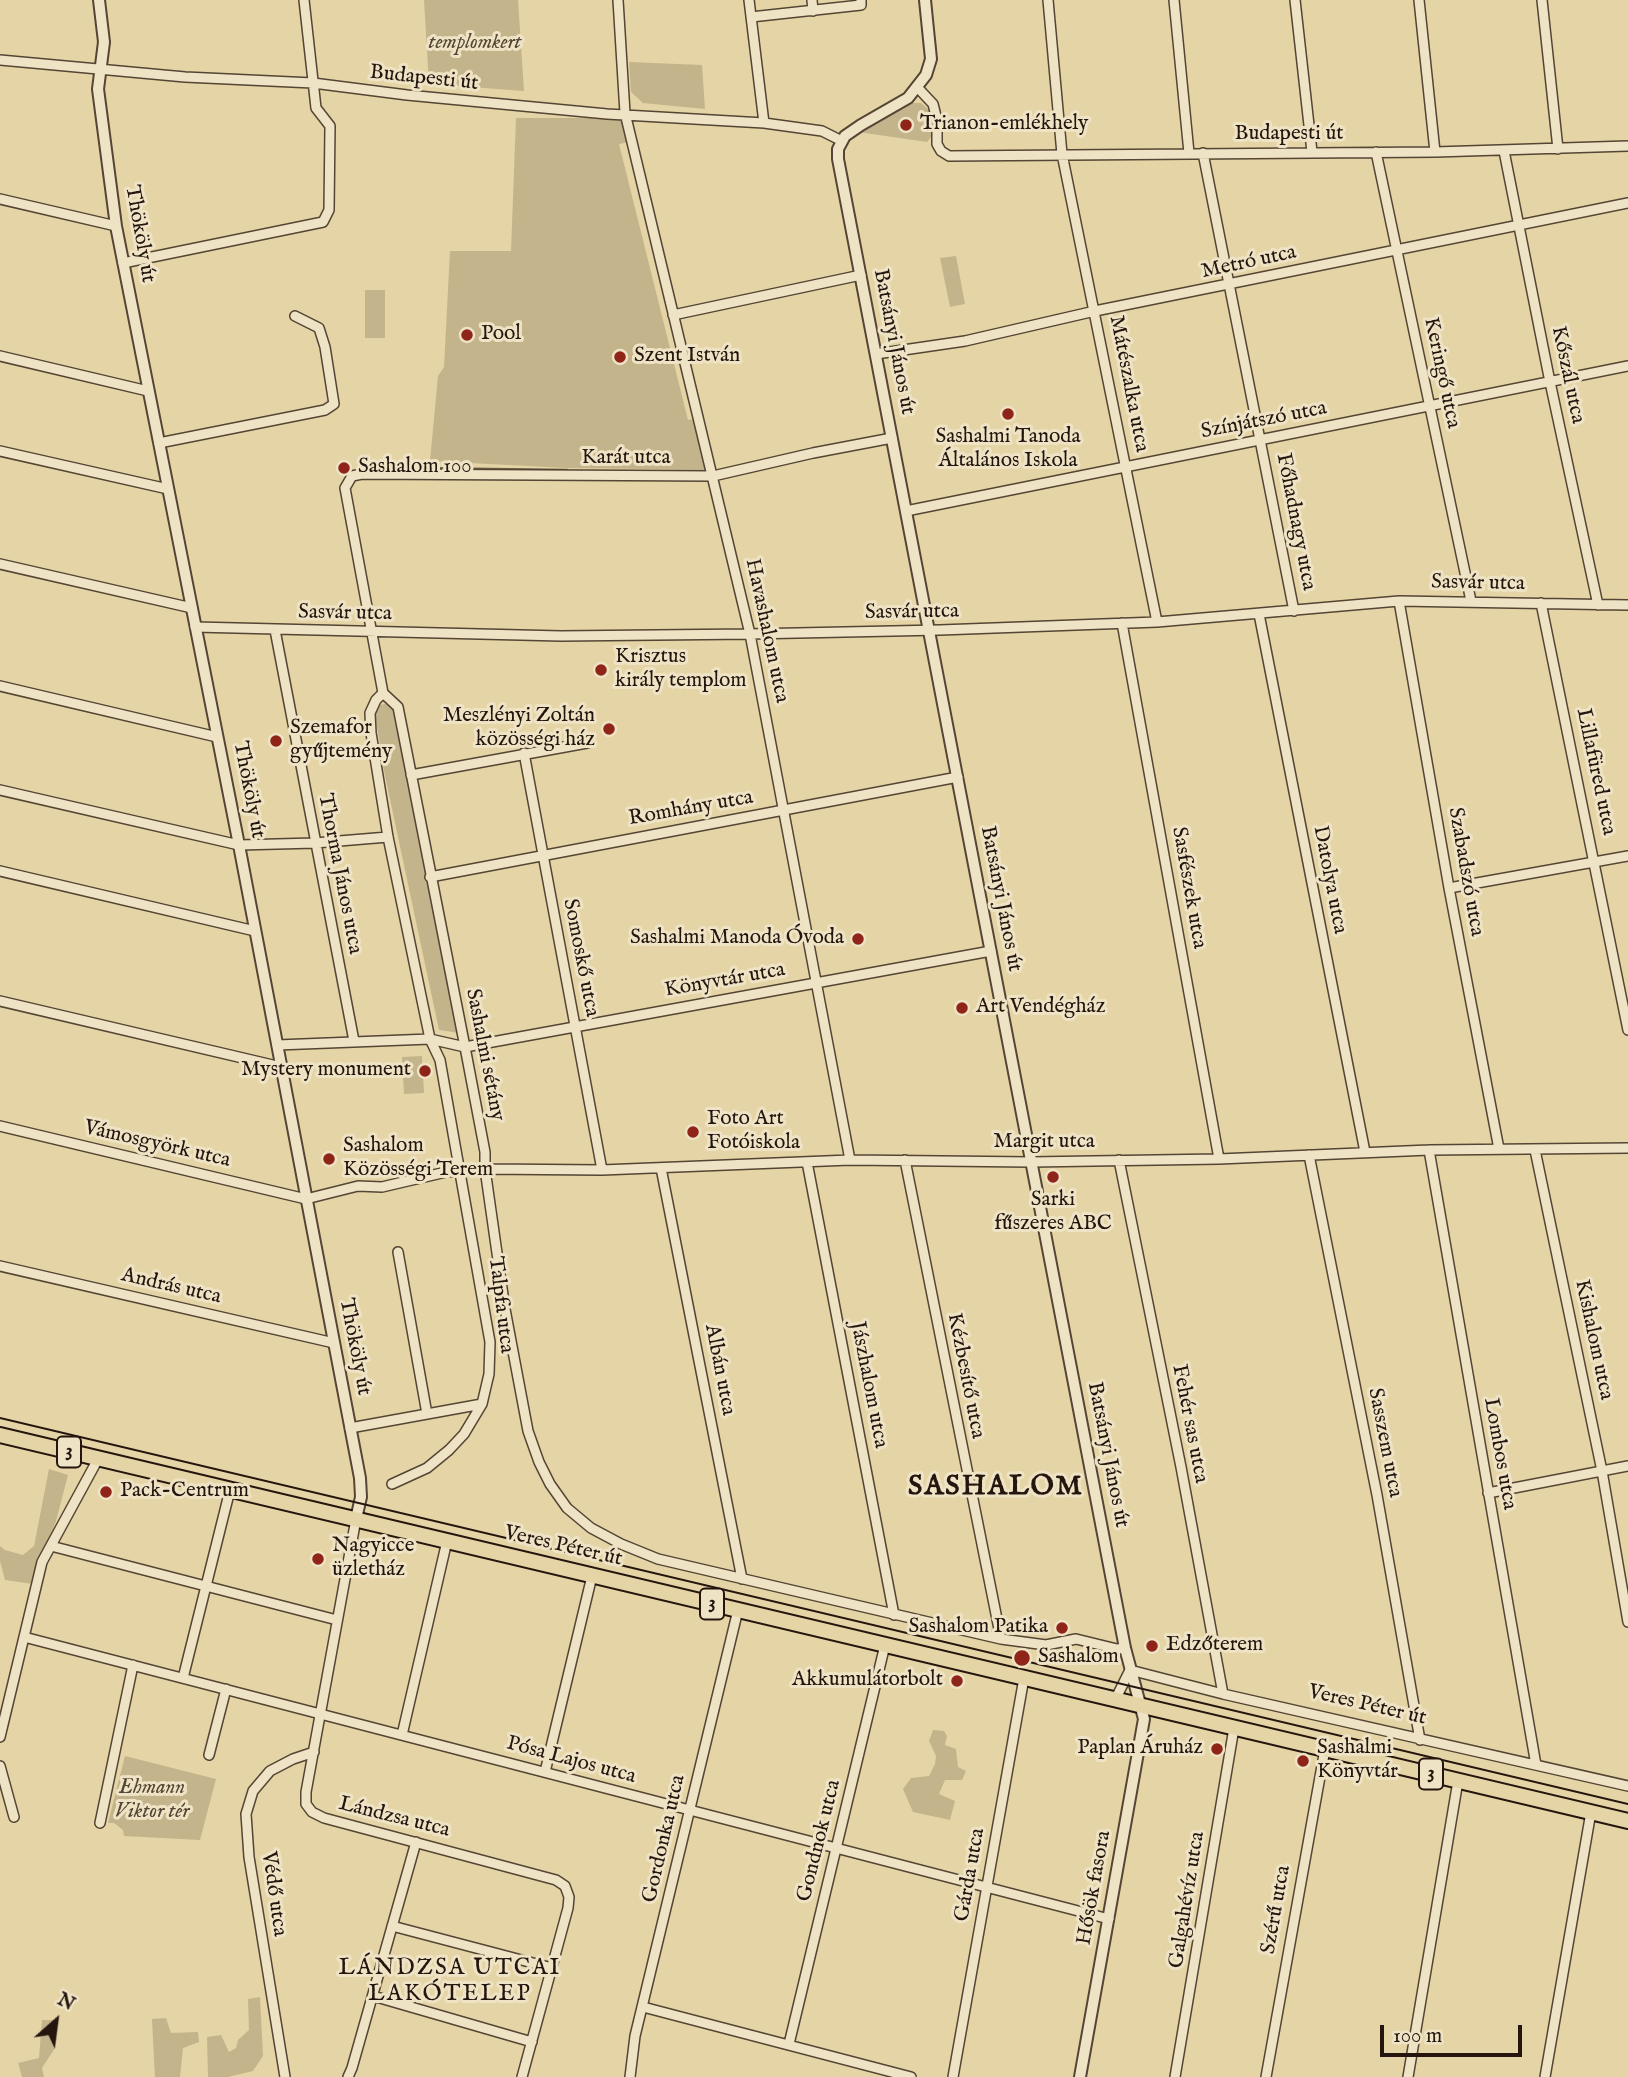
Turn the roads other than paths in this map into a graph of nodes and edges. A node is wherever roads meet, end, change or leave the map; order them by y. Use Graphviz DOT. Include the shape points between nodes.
graph roads {
  1 [pos="99,0"];
  2 [pos="304,0"];
  3 [pos="618,0"];
  4 [pos="749,0"];
  5 [pos="812,0"];
  6 [pos="861,0"];
  7 [pos="925,0"];
  8 [pos="1048,0"];
  9 [pos="1174,0"];
  10 [pos="1295,0"];
  11 [pos="1419,0"];
  12 [pos="1542,0"];
  13 [pos="813,10"];
  14 [pos="751,17"];
  15 [pos="0,60"];
  16 [pos="100,68"];
  17 [pos="313,83"];
  18 [pos="918,88"];
  19 [pos="625,113"];
  20 [pos="764,123"];
  21 [pos="844,139"];
  22 [pos="1628,147"];
  23 [pos="1558,149"];
  24 [pos="1504,151"];
  25 [pos="1312,152"];
  26 [pos="1376,152"];
  27 [pos="1435,152"];
  28 [pos="1189,153"];
  29 [pos="1203,153"];
  30 [pos="1062,154"];
  31 [pos="0,199"];
  32 [pos="1628,203"];
  33 [pos="116,226"];
  34 [pos="1520,226"];
  35 [pos="1398,250"];
  36 [pos="123,263"];
  37 [pos="861,275"];
  38 [pos="1229,286"];
  39 [pos="1095,311"];
  40 [pos="673,315"];
  41 [pos="295,316"];
  42 [pos="876,354"];
  43 [pos="0,356"];
  44 [pos="1628,366"];
  45 [pos="1550,382"];
  46 [pos="148,391"];
  47 [pos="1430,406"];
  48 [pos="892,438"];
  49 [pos="1260,440"];
  50 [pos="159,443"];
  51 [pos="0,451"];
  52 [pos="1126,467"];
  53 [pos="356,474"];
  54 [pos="713,476"];
  55 [pos="169,489"];
  56 [pos="906,511"];
  57 [pos="0,564"];
  58 [pos="1399,601"];
  59 [pos="1471,601"];
  60 [pos="1541,604"];
  61 [pos="1598,605"];
  62 [pos="1628,605"];
  63 [pos="192,608"];
  64 [pos="1294,611"];
  65 [pos="1259,614"];
  66 [pos="1157,622"];
  67 [pos="1122,623"];
  68 [pos="195,627"];
  69 [pos="930,630"];
  70 [pos="275,631"];
  71 [pos="371,632"];
  72 [pos="750,635"];
  73 [pos="0,686"];
  74 [pos="383,693"];
  75 [pos="217,737"];
  76 [pos="587,743"];
  77 [pos="524,754"];
  78 [pos="411,775"];
  79 [pos="958,777"];
  80 [pos="0,790"];
  81 [pos="784,810"];
  82 [pos="388,837"];
  83 [pos="315,843"];
  84 [pos="239,845"];
  85 [pos="542,854"];
  86 [pos="1628,856"];
  87 [pos="1595,862"];
  88 [pos="0,872"];
  89 [pos="430,877"];
  90 [pos="1449,888"];
  91 [pos="256,931"];
  92 [pos="990,951"];
  93 [pos="817,983"];
  94 [pos="0,1001"];
  95 [pos="575,1026"];
  96 [pos="1628,1030"];
  97 [pos="430,1039"];
  98 [pos="354,1041"];
  99 [pos="277,1045"];
  100 [pos="465,1047"];
  101 [pos="281,1067"];
  102 [pos="0,1126"];
  103 [pos="1628,1148"];
  104 [pos="1499,1149"];
  105 [pos="1429,1150"];
  106 [pos="1535,1150"];
  107 [pos="1365,1152"];
  108 [pos="1309,1155"];
  109 [pos="1219,1158"];
  110 [pos="850,1160"];
  111 [pos="905,1160"];
  112 [pos="1119,1160"];
  113 [pos="807,1162"];
  114 [pos="1031,1162"];
  115 [pos="661,1168"];
  116 [pos="485,1169"];
  117 [pos="602,1170"];
  118 [pos="461,1172"];
  119 [pos="306,1199"];
  120 [pos="398,1252"];
  121 [pos="0,1266"];
  122 [pos="505,1309"];
  123 [pos="486,1312"];
  124 [pos="334,1343"];
  125 [pos="482,1404"];
  126 [pos="427,1414"];
  127 [pos="350,1428"];
  128 [pos="1,1437"];
  129 [pos="98,1459"];
  130 [pos="1628,1466"];
  131 [pos="1602,1471"];
  132 [pos="392,1483"];
  133 [pos="230,1490"];
  134 [pos="1488,1493"];
  135 [pos="356,1519"];
  136 [pos="447,1541"];
  137 [pos="51,1546"];
  138 [pos="635,1551"];
  139 [pos="592,1576"];
  140 [pos="741,1578"];
  141 [pos="206,1585"];
  142 [pos="738,1610"];
  143 [pos="894,1615"];
  144 [pos="338,1620"];
  145 [pos="1628,1622"];
  146 [pos="24,1637"];
  147 [pos="1001,1639"];
  148 [pos="885,1645"];
  149 [pos="1125,1648"];
  150 [pos="133,1665"];
  151 [pos="1130,1670"];
  152 [pos="183,1678"];
  153 [pos="1024,1678"];
  154 [pos="226,1689"];
  155 [pos="1223,1694"];
  156 [pos="1115,1700"];
  157 [pos="1142,1707"];
  158 [pos="321,1714"];
  159 [pos="1234,1728"];
  160 [pos="402,1735"];
  161 [pos="0,1737"];
  162 [pos="1420,1740"];
  163 [pos="1325,1749"];
  164 [pos="314,1752"];
  165 [pos="209,1755"];
  166 [pos="1536,1765"];
  167 [pos="0,1766"];
  168 [pos="545,1772"];
  169 [pos="1458,1781"];
  170 [pos="1628,1786"];
  171 [pos="690,1810"];
  172 [pos="1591,1812"];
  173 [pos="14,1818"];
  174 [pos="1628,1821"];
  175 [pos="100,1823"];
  176 [pos="416,1842"];
  177 [pos="837,1848"];
  178 [pos="986,1888"];
  179 [pos="1109,1919"];
  180 [pos="392,1926"];
  181 [pos="552,1968"];
  182 [pos="373,1996"];
  183 [pos="643,2007"];
  184 [pos="532,2042"];
  185 [pos="789,2044"];
  186 [pos="285,2077"];
  187 [pos="348,2077"];
  188 [pos="523,2077"];
  189 [pos="630,2077"];
  190 [pos="911,2077"];
  191 [pos="953,2077"];
  192 [pos="1080,2077"];
  193 [pos="1175,2077"];
  194 [pos="1266,2077"];
  195 [pos="1408,2077"];
  196 [pos="1545,2077"];
  1 -- 16 [label="street, Thököly út" via="104,42"];
  2 -- 17 [label="street"];
  3 -- 19 [label="street, Havashalom utca"];
  4 -- 14 [label="street"];
  5 -- 13 [label="street"];
  6 -- 13 [label="street" via="861,5"];
  7 -- 18 [label="street" via="931,59"];
  8 -- 30 [label="street, Mátészalka utca"];
  9 -- 28 [label="street"];
  10 -- 25 [label="street"];
  11 -- 27 [label="street"];
  12 -- 23 [label="street"];
  13 -- 14 [label="street"];
  14 -- 20 [label="street"];
  15 -- 16 [label="street, Budapesti út"];
  16 -- 17 [label="street, Budapesti út"];
  16 -- 33 [label="street, Thököly út" via="99,99"];
  17 -- 19 [label="street, Budapesti út" via="407,96"];
  17 -- 36 [label="street" via="316,108 330,126 329,210 323,222"];
  18 -- 21 [label="street"];
  18 -- 30 [label="street, Budapesti út" via="933,104 937,144 949,156"];
  19 -- 20 [label="street, Budapesti út"];
  19 -- 40 [label="street, Havashalom utca"];
  20 -- 21 [label="street, Budapesti út" via="822,131"];
  21 -- 37 [label="street, Batsányi János út" via="838,159"];
  22 -- 23 [label="street, Budapesti út"];
  23 -- 24 [label="street, Budapesti út"];
  24 -- 27 [label="street, Budapesti út"];
  24 -- 34 [label="street, Kőszál utca"];
  25 -- 26 [label="street, Budapesti út"];
  25 -- 29 [label="street, Budapesti út"];
  26 -- 27 [label="street, Budapesti út"];
  26 -- 35 [label="street, Keringő utca"];
  28 -- 29 [label="street, Budapesti út"];
  28 -- 30 [label="street, Budapesti út"];
  29 -- 38 [label="street, Főhadnagy utca"];
  30 -- 39 [label="street, Mátészalka utca"];
  31 -- 33 [label="street"];
  32 -- 34 [label="street, Metró utca"];
  33 -- 36 [label="street, Thököly út"];
  34 -- 35 [label="street, Metró utca"];
  34 -- 45 [label="street, Kőszál utca"];
  35 -- 38 [label="street, Metró utca"];
  35 -- 47 [label="street, Keringő utca"];
  36 -- 46 [label="street, Thököly út"];
  37 -- 40 [label="street"];
  37 -- 42 [label="street, Batsányi János út"];
  38 -- 39 [label="street, Metró utca"];
  38 -- 49 [label="street, Főhadnagy utca"];
  39 -- 42 [label="street, Metró utca" via="965,341"];
  39 -- 52 [label="street, Mátészalka utca"];
  40 -- 54 [label="street, Havashalom utca"];
  41 -- 50 [label="street" via="319,328 334,404 325,410"];
  42 -- 48 [label="street, Batsányi János út"];
  43 -- 46 [label="street"];
  44 -- 45 [label="street, Színjátszó utca"];
  45 -- 47 [label="street, Színjátszó utca"];
  45 -- 61 [label="street, Kőszál utca"];
  46 -- 50 [label="street, Thököly út"];
  47 -- 49 [label="street, Színjátszó utca"];
  47 -- 59 [label="street, Keringő utca"];
  48 -- 54 [label="street, Karát utca"];
  48 -- 56 [label="street, Batsányi János út"];
  49 -- 52 [label="street, Színjátszó utca"];
  49 -- 64 [label="street, Főhadnagy utca"];
  50 -- 55 [label="street, Thököly út"];
  51 -- 55 [label="street"];
  52 -- 56 [label="street, Színjátszó utca"];
  52 -- 66 [label="street, Mátészalka utca"];
  53 -- 54 [label="street, Karát utca"];
  53 -- 71 [label="street, Sashalmi sétány" via="345,488"];
  54 -- 72 [label="street, Havashalom utca"];
  55 -- 63 [label="street, Thököly út"];
  56 -- 69 [label="street, Batsányi János út"];
  57 -- 63 [label="street"];
  58 -- 59 [label="street, Sasvár utca"];
  58 -- 64 [label="street, Sasvár utca"];
  58 -- 90 [label="street, Szabadszó utca"];
  59 -- 60 [label="street, Sasvár utca"];
  60 -- 61 [label="street, Sasvár utca"];
  60 -- 87 [label="street, Lillafüred utca"];
  61 -- 62 [label="street, Sasvár utca"];
  63 -- 68 [label="street, Thököly út"];
  64 -- 65 [label="street, Sasvár utca"];
  65 -- 66 [label="street, Sasvár utca"];
  65 -- 107 [label="street, Datolya utca"];
  66 -- 67 [label="street, Sasvár utca"];
  67 -- 69 [label="street, Sasvár utca"];
  67 -- 109 [label="street, Sasfészek utca"];
  68 -- 70 [label="street, Sasvár utca"];
  68 -- 75 [label="street, Thököly út"];
  69 -- 72 [label="street, Sasvár utca"];
  69 -- 79 [label="street, Batsányi János út"];
  70 -- 71 [label="street, Sasvár utca"];
  70 -- 83 [label="street, Thorma János utca"];
  71 -- 72 [label="street, Sasvár utca"];
  71 -- 74 [label="street, Sashalmi sétány"];
  72 -- 81 [label="street, Havashalom utca"];
  73 -- 75 [label="street"];
  74 -- 78 [label="street, Sashalmi sétány" via="398,707"];
  74 -- 82 [label="street" via="370,713"];
  75 -- 84 [label="street, Thököly út"];
  76 -- 77 [label="street"];
  77 -- 78 [label="street"];
  77 -- 85 [label="street, Somoskő utca"];
  78 -- 89 [label="street, Sashalmi sétány"];
  79 -- 81 [label="street, Romhány utca"];
  79 -- 92 [label="street, Batsányi János út"];
  80 -- 84 [label="street"];
  81 -- 85 [label="street, Romhány utca"];
  81 -- 93 [label="street, Havashalom utca"];
  82 -- 83 [label="street"];
  82 -- 97 [label="street"];
  83 -- 84 [label="street"];
  83 -- 98 [label="street, Thorma János utca"];
  84 -- 91 [label="street, Thököly út"];
  85 -- 89 [label="street, Romhány utca"];
  85 -- 95 [label="street, Somoskő utca"];
  86 -- 87 [label="street"];
  87 -- 90 [label="street"];
  87 -- 96 [label="street, Lillafüred utca"];
  88 -- 91 [label="street"];
  89 -- 100 [label="street, Sashalmi sétány"];
  90 -- 104 [label="street, Szabadszó utca"];
  91 -- 99 [label="street, Thököly út"];
  92 -- 93 [label="street, Könyvtár utca"];
  92 -- 114 [label="street, Batsányi János út"];
  93 -- 95 [label="street, Könyvtár utca"];
  93 -- 110 [label="street, Havashalom utca"];
  94 -- 101 [label="street"];
  95 -- 100 [label="street, Könyvtár utca"];
  95 -- 117 [label="street, Somoskő utca"];
  97 -- 98 [label="street"];
  97 -- 100 [label="street"];
  97 -- 118 [label="street" via="440,1060"];
  98 -- 99 [label="street"];
  99 -- 101 [label="street, Thököly út"];
  100 -- 116 [label="street, Sashalmi sétány"];
  101 -- 119 [label="street, Thököly út"];
  102 -- 119 [label="street, Vámosgyörk utca"];
  103 -- 106 [label="street, Margit utca"];
  104 -- 105 [label="street, Margit utca"];
  104 -- 106 [label="street, Margit utca"];
  105 -- 107 [label="street, Margit utca"];
  105 -- 134 [label="street, Lombos utca"];
  106 -- 131 [label="street, Kishalom utca"];
  107 -- 108 [label="street, Margit utca"];
  108 -- 109 [label="street, Margit utca"];
  108 -- 162 [label="street, Sasszem utca"];
  109 -- 112 [label="street, Margit utca"];
  110 -- 111 [label="street, Margit utca"];
  110 -- 113 [label="street, Margit utca"];
  111 -- 114 [label="street, Margit utca"];
  111 -- 147 [label="street, Kézbesítő utca"];
  112 -- 114 [label="street, Margit utca"];
  112 -- 155 [label="street, Fehér sas utca"];
  113 -- 115 [label="street, Margit utca"];
  113 -- 143 [label="street, Jászhalom utca"];
  114 -- 149 [label="street, Batsányi János út"];
  115 -- 117 [label="street, Margit utca"];
  115 -- 140 [label="street, Albán utca"];
  116 -- 117 [label="street, Margit utca"];
  116 -- 118 [label="street, Margit utca"];
  116 -- 122 [label="street, Sashalmi sétány"];
  118 -- 119 [label="street, Margit utca" via="402,1178"];
  118 -- 123 [label="street, Talpfa utca"];
  119 -- 124 [label="street, Thököly út"];
  120 -- 126 [label="street"];
  121 -- 124 [label="street, András utca"];
  122 -- 123 [label="street"];
  122 -- 138 [label="street, Sashalmi sétány" via="528,1431 544,1474 577,1517"];
  123 -- 125 [label="street, Talpfa utca" via="490,1365"];
  124 -- 127 [label="street, Thököly út"];
  125 -- 126 [label="street"];
  125 -- 132 [label="street, Talpfa utca" via="449,1450 417,1474"];
  126 -- 127 [label="street"];
  127 -- 135 [label="street, Thököly út" via="361,1494"];
  128 -- 129 [label="main road, Veres Péter út / 3"];
  129 -- 133 [label="main road, Veres Péter út / 3"];
  129 -- 137 [label="street"];
  130 -- 131 [label="street"];
  131 -- 134 [label="street"];
  131 -- 145 [label="street, Kishalom utca"];
  133 -- 135 [label="main road, Veres Péter út / 3"];
  133 -- 141 [label="street"];
  134 -- 166 [label="street, Lombos utca"];
  135 -- 136 [label="main road, Veres Péter út / 3"];
  135 -- 144 [label="street, Lándzsa utca"];
  136 -- 139 [label="main road, Veres Péter út / 3"];
  136 -- 160 [label="street"];
  137 -- 141 [label="street"];
  137 -- 146 [label="street" via="42,1562"];
  138 -- 140 [label="street, Veres Péter út"];
  139 -- 142 [label="main road, Veres Péter út / 3"];
  139 -- 168 [label="street"];
  140 -- 143 [label="street, Veres Péter út"];
  141 -- 144 [label="street"];
  141 -- 152 [label="street"];
  142 -- 148 [label="main road, Veres Péter út / 3"];
  142 -- 171 [label="street, Gordonka utca"];
  143 -- 147 [label="street, Veres Péter út"];
  144 -- 158 [label="street, Lándzsa utca"];
  146 -- 150 [label="street, Pósa Lajos utca"];
  146 -- 161 [label="street"];
  147 -- 149 [label="street, Veres Péter út" via="1046,1645 1076,1639"];
  148 -- 153 [label="main road, Veres Péter út / 3"];
  148 -- 177 [label="street, Gondnok utca"];
  149 -- 151 [label="street, Batsányi János út"];
  150 -- 152 [label="street, Pósa Lajos utca"];
  150 -- 175 [label="street"];
  151 -- 155 [label="street, Veres Péter út"];
  151 -- 156 [label="street"];
  151 -- 157 [label="street, Batsányi János út"];
  152 -- 154 [label="street, Pósa Lajos utca"];
  153 -- 156 [label="main road, Veres Péter út / 3"];
  153 -- 178 [label="street, Gárda utca"];
  154 -- 158 [label="street, Pósa Lajos utca"];
  154 -- 165 [label="street"];
  155 -- 162 [label="street, Veres Péter út"];
  156 -- 157 [label="main road, Veres Péter út / 3"];
  157 -- 159 [label="main road, Veres Péter út / 3"];
  157 -- 179 [label="street, Hősök fasora" via="1144,1722"];
  158 -- 160 [label="street, Pósa Lajos utca"];
  158 -- 164 [label="street, Lándzsa utca"];
  159 -- 163 [label="main road, Veres Péter út / 3"];
  159 -- 193 [label="street, Galgahévíz utca"];
  160 -- 168 [label="street, Pósa Lajos utca"];
  162 -- 166 [label="street, Veres Péter út"];
  163 -- 169 [label="main road, Veres Péter út / 3"];
  163 -- 194 [label="street, Szérű utca"];
  164 -- 176 [label="street, Lándzsa utca" via="305,1799 312,1812"];
  164 -- 186 [label="street, Védő utca" via="270,1771 251,1789 247,1808"];
  166 -- 170 [label="street, Veres Péter út"];
  167 -- 173 [label="street"];
  168 -- 171 [label="street, Pósa Lajos utca"];
  169 -- 172 [label="main road, Veres Péter út / 3"];
  169 -- 195 [label="street"];
  171 -- 177 [label="street, Pósa Lajos utca"];
  171 -- 183 [label="street, Gordonka utca"];
  172 -- 174 [label="main road, Veres Péter út / 3"];
  172 -- 196 [label="street"];
  176 -- 180 [label="street"];
  176 -- 181 [label="street, Lándzsa utca" via="565,1886 568,1908"];
  177 -- 178 [label="street, Pósa Lajos utca"];
  177 -- 185 [label="street, Gondnok utca"];
  178 -- 179 [label="street, Pósa Lajos utca"];
  178 -- 191 [label="street, Gárda utca"];
  179 -- 192 [label="street, Hősök fasora"];
  180 -- 181 [label="street"];
  180 -- 182 [label="street"];
  181 -- 184 [label="street, Lándzsa utca"];
  182 -- 184 [label="street"];
  182 -- 187 [label="street"];
  183 -- 185 [label="street"];
  183 -- 189 [label="street, Gordonka utca"];
  184 -- 188 [label="street, Lándzsa utca"];
  185 -- 190 [label="street"];
}
